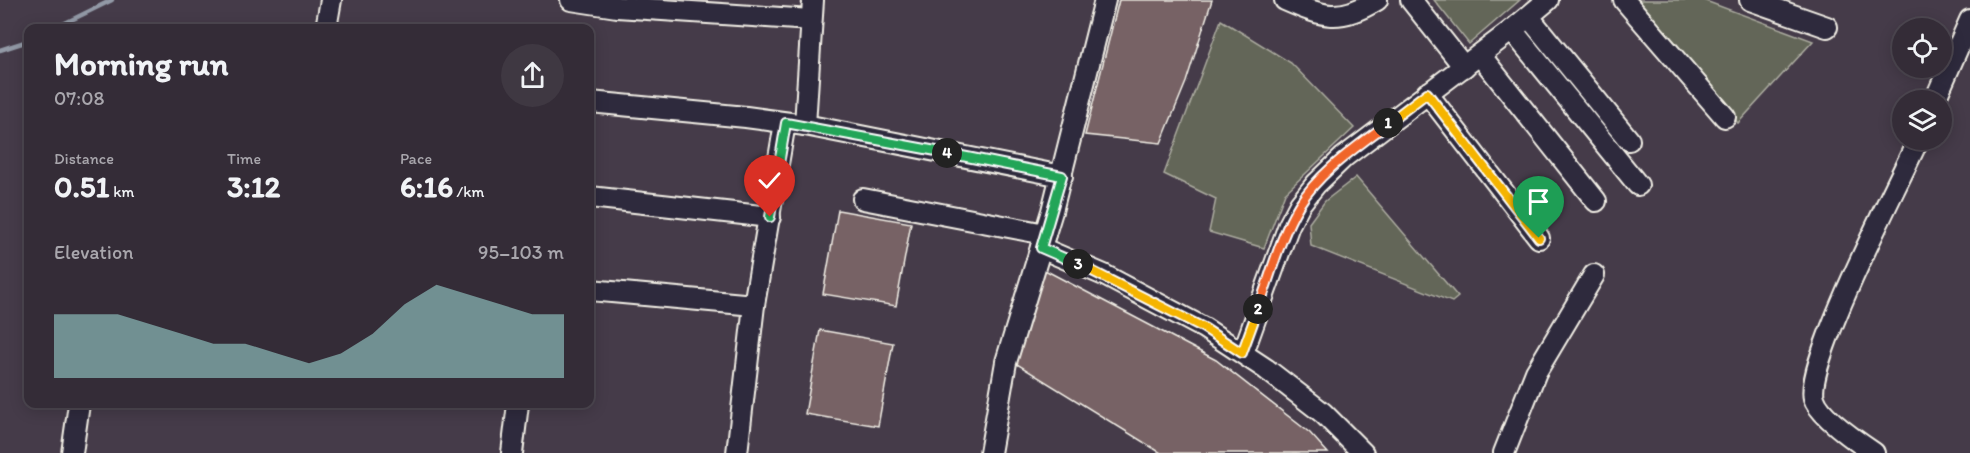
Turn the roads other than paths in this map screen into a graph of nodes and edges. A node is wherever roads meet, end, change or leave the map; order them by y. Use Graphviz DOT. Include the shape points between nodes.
graph roads {
  1 [pos="331,0"];
  2 [pos="571,0"];
  3 [pos="813,0"];
  4 [pos="1105,0"];
  5 [pos="1285,0"];
  6 [pos="1377,0"];
  7 [pos="1411,0"];
  8 [pos="1548,0"];
  9 [pos="1624,0"];
  10 [pos="1750,0"];
  11 [pos="1529,17"];
  12 [pos="811,20"];
  13 [pos="1970,20"];
  14 [pos="327,24"];
  15 [pos="1827,27"];
  16 [pos="1512,30"];
  17 [pos="1472,61"];
  18 [pos="1939,90"];
  19 [pos="1427,93"];
  20 [pos="594,102"];
  21 [pos="1725,117"];
  22 [pos="795,124"];
  23 [pos="1629,140"];
  24 [pos="1913,150"];
  25 [pos="1062,176"];
  26 [pos="1638,185"];
  27 [pos="594,197"];
  28 [pos="863,198"];
  29 [pos="1596,201"];
  30 [pos="770,217"];
  31 [pos="1539,238"];
  32 [pos="1043,241"];
  33 [pos="1594,275"];
  34 [pos="594,290"];
  35 [pos="754,305"];
  36 [pos="1242,353"];
  37 [pos="78,408"];
  38 [pos="518,408"];
  39 [pos="72,453"];
  40 [pos="512,453"];
  41 [pos="737,453"];
  42 [pos="990,453"];
  43 [pos="1363,453"];
  44 [pos="1504,453"];
  45 [pos="1874,453"];
  1 -- 14 [label="street"];
  2 -- 12 [label="street" via="617,7"];
  3 -- 12 [label="street"];
  4 -- 25 [label="street"];
  5 -- 6 [label="street" via="1336,16 1348,15"];
  7 -- 17 [label="street"];
  8 -- 11 [label="street"];
  9 -- 21 [label="street"];
  10 -- 15 [label="street"];
  11 -- 16 [label="street"];
  11 -- 23 [label="street"];
  12 -- 22 [label="street"];
  13 -- 18 [label="street"];
  16 -- 17 [label="street"];
  16 -- 26 [label="street"];
  17 -- 19 [label="street"];
  17 -- 29 [label="street"];
  19 -- 31 [label="street"];
  19 -- 36 [label="street" via="1344,157 1299,204"];
  20 -- 22 [label="street"];
  22 -- 25 [label="street"];
  22 -- 30 [label="street"];
  24 -- 45 [label="street" via="1836,316 1815,372 1815,403"];
  25 -- 32 [label="street"];
  27 -- 30 [label="street"];
  28 -- 32 [label="street"];
  30 -- 35 [label="street"];
  32 -- 36 [label="street" via="1204,328"];
  32 -- 42 [label="street" via="1006,362"];
  33 -- 44 [label="street" via="1536,372"];
  34 -- 35 [label="street"];
  35 -- 41 [label="street"];
  36 -- 43 [label="street" via="1323,412"];
  37 -- 39 [label="street"];
  38 -- 40 [label="street"];
}
